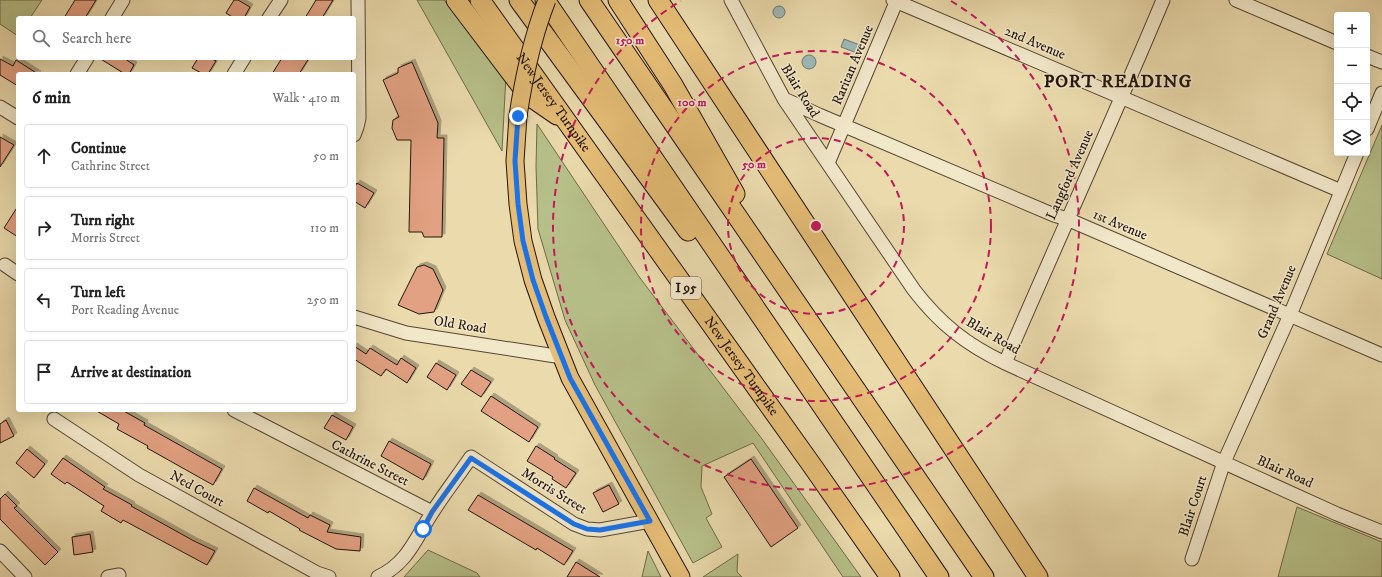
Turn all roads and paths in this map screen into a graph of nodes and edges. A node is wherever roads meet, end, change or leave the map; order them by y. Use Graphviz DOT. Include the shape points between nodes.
graph roads {
  1 [pos="123,0"];
  2 [pos="280,0"];
  3 [pos="358,0"];
  4 [pos="456,0"];
  5 [pos="480,0"];
  6 [pos="519,0"];
  7 [pos="546,0"];
  8 [pos="589,0"];
  9 [pos="618,0"];
  10 [pos="658,0"];
  11 [pos="731,0"];
  12 [pos="895,0"];
  13 [pos="1163,0"];
  14 [pos="1236,0"];
  15 [pos="113,16"];
  16 [pos="270,16"];
  17 [pos="1334,42"];
  18 [pos="1370,57"];
  19 [pos="86,60"];
  20 [pos="243,60"];
  21 [pos="1382,62"];
  22 [pos="78,72"];
  23 [pos="235,72"];
  24 [pos="1382,93"];
  25 [pos="1122,98"];
  26 [pos="784,99"];
  27 [pos="0,107"];
  28 [pos="16,117"];
  29 [pos="567,122"];
  30 [pos="1370,122"];
  31 [pos="844,126"];
  32 [pos="356,130"];
  33 [pos="1356,156"];
  34 [pos="828,163"];
  35 [pos="1341,191"];
  36 [pos="1067,219"];
  37 [pos="5,265"];
  38 [pos="16,273"];
  39 [pos="789,291"];
  40 [pos="1290,315"];
  41 [pos="356,318"];
  42 [pos="1382,355"];
  43 [pos="562,357"];
  44 [pos="1005,363"];
  45 [pos="238,412"];
  46 [pos="54,419"];
  47 [pos="854,451"];
  48 [pos="1224,462"];
  49 [pos="432,512"];
  50 [pos="650,521"];
  51 [pos="1382,532"];
  52 [pos="0,551"];
  53 [pos="1192,559"];
  54 [pos="25,577"];
  55 [pos="328,577"];
  56 [pos="378,577"];
  57 [pos="682,577"];
  58 [pos="890,577"];
  59 [pos="940,577"];
  60 [pos="984,577"];
  61 [pos="1038,577"];
  1 -- 15 [label="street"];
  2 -- 16 [label="street"];
  3 -- 32 [label="street" via="359,118"];
  4 -- 29 [label="highway" via="528,95"];
  5 -- 29 [label="highway, New Jersey Turnpike / I 95"];
  6 -- 47 [label="highway"];
  7 -- 43 [label="main road, bridge" via="524,77 515,161 523,241 533,280"];
  7 -- 47 [label="highway"];
  8 -- 39 [label="highway"];
  9 -- 39 [label="highway" via="673,85"];
  10 -- 61 [label="highway"];
  11 -- 26 [label="street, Blair Road"];
  12 -- 25 [label="street, 2nd Avenue"];
  12 -- 31 [label="street, Raritan Avenue"];
  13 -- 25 [label="street, Langford Avenue"];
  14 -- 17 [label="street"];
  18 -- 21 [label="street"];
  19 -- 22 [label="street"];
  20 -- 23 [label="street"];
  24 -- 30 [label="street"];
  25 -- 35 [label="street, 2nd Avenue"];
  25 -- 36 [label="street, Langford Avenue"];
  26 -- 31 [label="street, 1st Avenue"];
  26 -- 34 [label="street, Blair Road"];
  27 -- 28 [label="street"];
  29 -- 58 [label="highway, New Jersey Turnpike / I 95"];
  31 -- 34 [label="street, Raritan Avenue"];
  31 -- 36 [label="street, 1st Avenue"];
  33 -- 35 [label="street, Grand Avenue"];
  34 -- 44 [label="street, Blair Road" via="927,307 961,338"];
  35 -- 40 [label="street, Grand Avenue"];
  36 -- 40 [label="street, 1st Avenue"];
  36 -- 44 [label="street, Langford Avenue"];
  37 -- 38 [label="street"];
  39 -- 60 [label="highway"];
  40 -- 42 [label="street, 1st Avenue"];
  40 -- 48 [label="street, Grand Avenue"];
  41 -- 43 [label="street, Old Road" via="406,332"];
  43 -- 50 [label="main road" via="570,378"];
  44 -- 48 [label="street, Blair Road"];
  45 -- 49 [label="street, Cathrine Street"];
  46 -- 55 [label="street, Ned Court" via="139,475"];
  47 -- 59 [label="highway"];
  48 -- 51 [label="street, Blair Road"];
  48 -- 53 [label="street, Blair Court"];
  49 -- 50 [label="street, Morris Street" via="471,458 574,524 587,529 600,530"];
  49 -- 56 [label="street" via="404,559"];
  50 -- 57 [label="main road"];
  52 -- 54 [label="street"];
}
